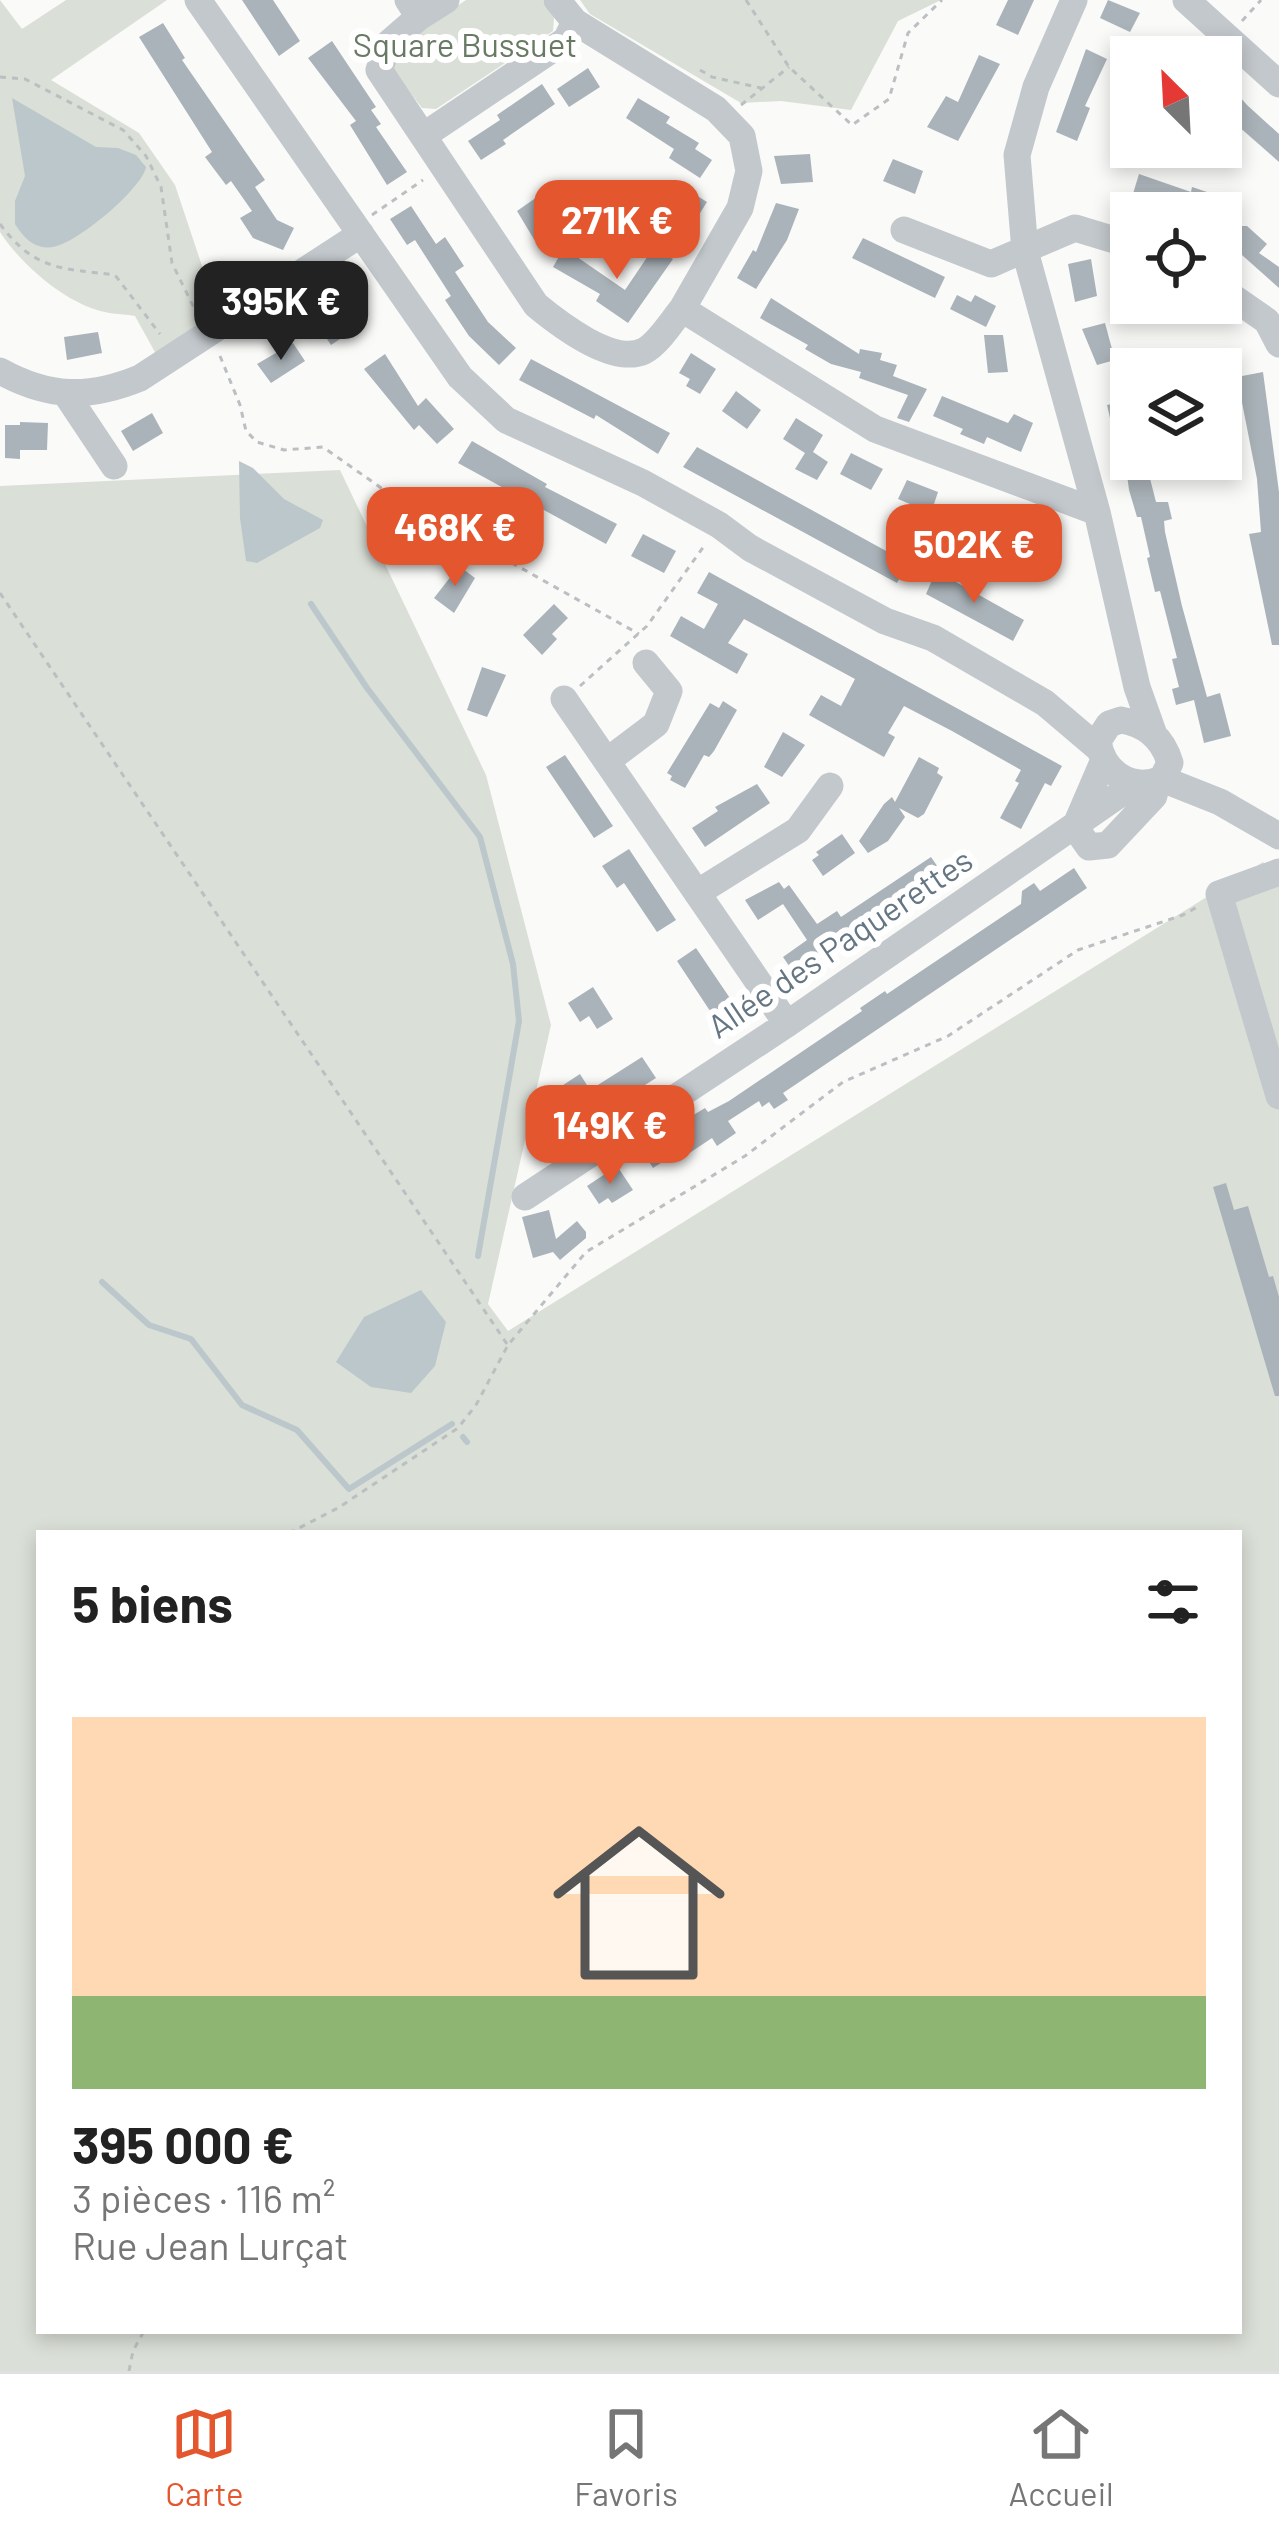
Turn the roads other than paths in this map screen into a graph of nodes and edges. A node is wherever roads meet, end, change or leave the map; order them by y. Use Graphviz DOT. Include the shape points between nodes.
graph roads {
  1 [pos="198,0"];
  2 [pos="446,0"];
  3 [pos="1074,0"];
  4 [pos="1186,0"];
  5 [pos="414,9"];
  6 [pos="566,11"];
  7 [pos="1279,84"];
  8 [pos="423,136"];
  9 [pos="358,230"];
  10 [pos="904,230"];
  11 [pos="1110,239"];
  12 [pos="1025,250"];
  13 [pos="1242,304"];
  14 [pos="682,309"];
  15 [pos="1279,344"];
  16 [pos="0,371"];
  17 [pos="66,394"];
  18 [pos="114,466"];
  19 [pos="1097,512"];
  20 [pos="646,663"];
  21 [pos="1136,687"];
  22 [pos="564,699"];
  23 [pos="1153,732"];
  24 [pos="1108,739"];
  25 [pos="607,761"];
  26 [pos="1156,777"];
  27 [pos="830,786"];
  28 [pos="1075,827"];
  29 [pos="1279,836"];
  30 [pos="1279,872"];
  31 [pos="698,893"];
  32 [pos="787,1024"];
  33 [pos="1279,1096"];
  34 [pos="524,1197"];
  1 -- 9 [label="street"];
  2 -- 5 [label="street"];
  3 -- 12 [label="street" via="1017,155"];
  4 -- 7 [label="street"];
  5 -- 8 [label="street" via="379,70"];
  6 -- 8 [label="street" via="566,40"];
  6 -- 14 [label="street" via="716,109 742,136 749,171 740,208"];
  8 -- 14 [label="street" via="536,305 558,323 618,356 645,350"];
  9 -- 17 [label="street" via="140,378 106,392"];
  9 -- 24 [label="street" via="460,377 506,420 719,525 885,622 933,638"];
  10 -- 12 [label="street" via="991,264"];
  11 -- 12 [label="street" via="1075,228"];
  12 -- 19 [label="street"];
  13 -- 15 [label="street" via="1267,321"];
  14 -- 19 [label="street" via="875,429"];
  16 -- 17 [label="street"];
  17 -- 18 [label="street"];
  19 -- 21 [label="street"];
  20 -- 25 [label="street" via="669,691 663,708 656,724"];
  21 -- 23 [label="street"];
  21 -- 24 [label="street"];
  22 -- 25 [label="street"];
  23 -- 24 [label="street"];
  23 -- 26 [label="street"];
  24 -- 26 [label="street" via="1112,772"];
  24 -- 28 [label="street"];
  25 -- 31 [label="street"];
  26 -- 28 [label="street, Allée des Paquerettes"];
  26 -- 28 [label="street" via="1154,796 1108,845 1089,847"];
  26 -- 29 [label="street"];
  27 -- 31 [label="street" via="798,830"];
  28 -- 32 [label="street, Allée des Paquerettes"];
  30 -- 33 [label="street" via="1219,894"];
  31 -- 32 [label="street"];
  32 -- 34 [label="street, Allée des Paquerettes"];
}
